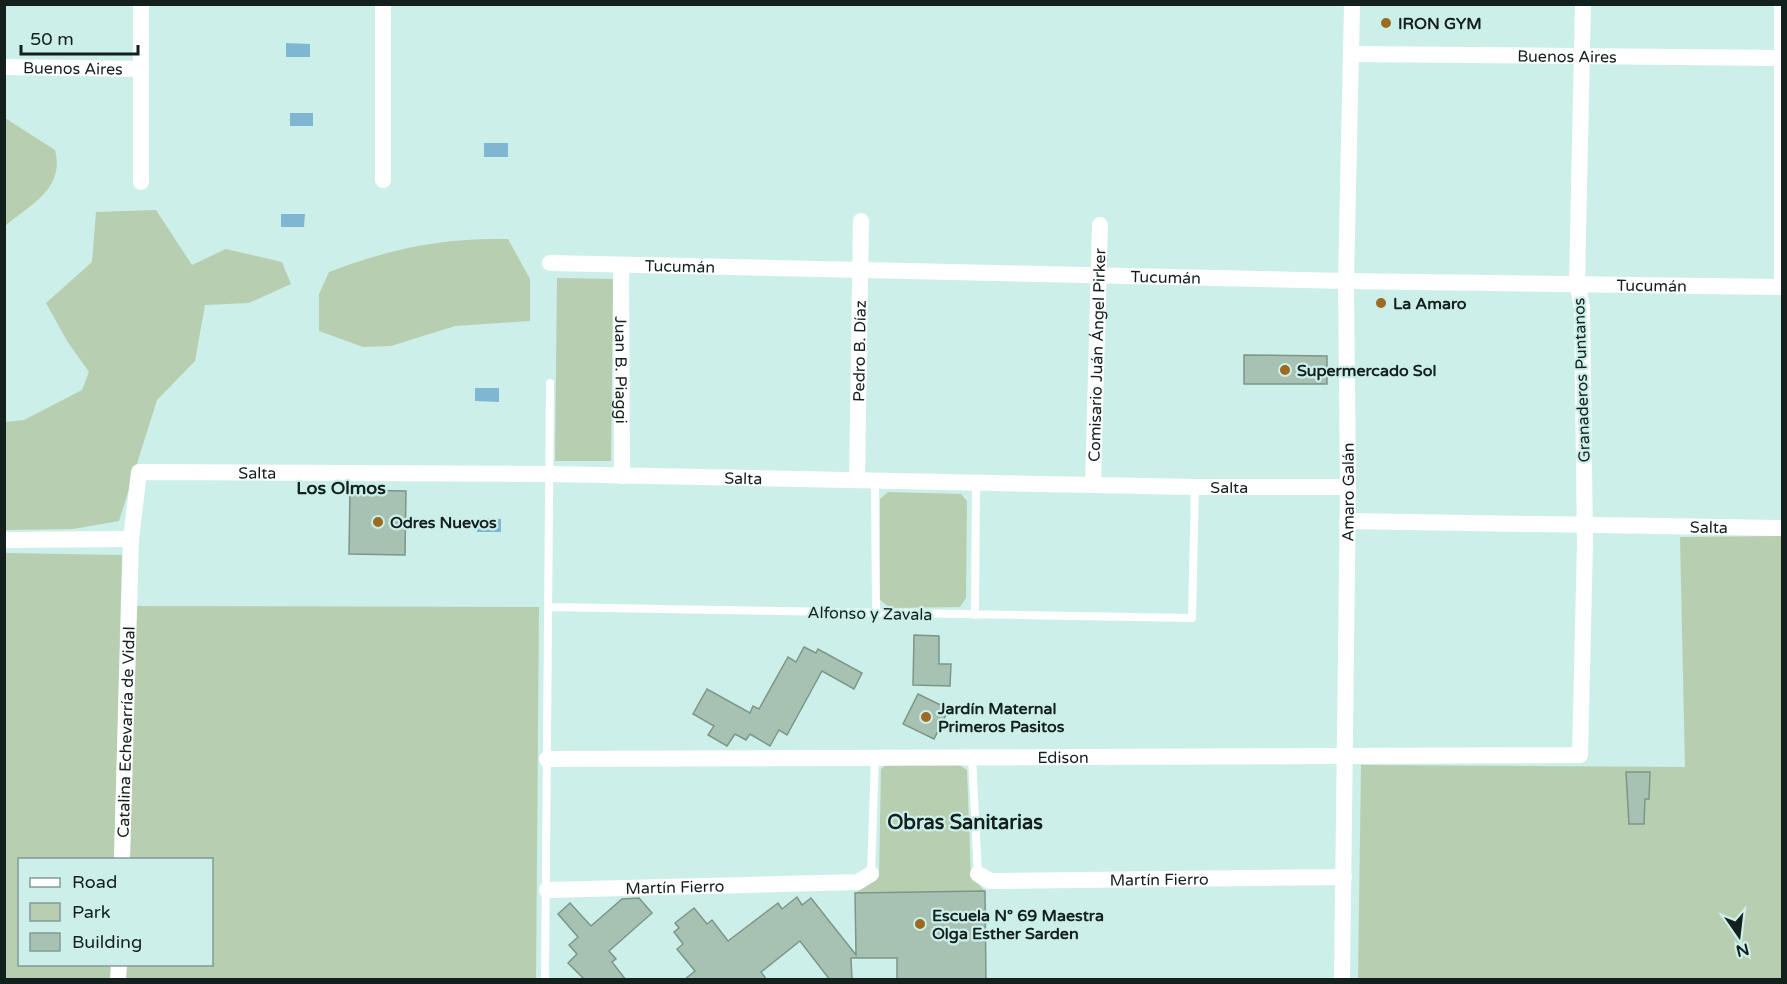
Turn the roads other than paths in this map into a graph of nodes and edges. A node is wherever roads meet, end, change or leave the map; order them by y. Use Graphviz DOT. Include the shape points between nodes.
graph roads {
  1 [pos="141,4"];
  2 [pos="382,4"];
  3 [pos="1352,4"];
  4 [pos="1582,4"];
  5 [pos="1782,4"];
  6 [pos="1352,54"];
  7 [pos="1582,56"];
  8 [pos="1782,58"];
  9 [pos="4,67"];
  10 [pos="141,69"];
  11 [pos="383,180"];
  12 [pos="141,182"];
  13 [pos="861,221"];
  14 [pos="1100,225"];
  15 [pos="550,263"];
  16 [pos="621,265"];
  17 [pos="860,270"];
  18 [pos="1100,276"];
  19 [pos="1346,281"];
  20 [pos="1577,283"];
  21 [pos="1782,287"];
  22 [pos="550,383"];
  23 [pos="139,472"];
  24 [pos="550,474"];
  25 [pos="622,476"];
  26 [pos="857,480"];
  27 [pos="875,481"];
  28 [pos="976,483"];
  29 [pos="1093,485"];
  30 [pos="1348,487"];
  31 [pos="1195,488"];
  32 [pos="1347,521"];
  33 [pos="1584,525"];
  34 [pos="1782,528"];
  35 [pos="131,539"];
  36 [pos="4,540"];
  37 [pos="548,607"];
  38 [pos="876,613"];
  39 [pos="975,615"];
  40 [pos="1346,754"];
  41 [pos="1580,755"];
  42 [pos="875,756"];
  43 [pos="972,757"];
  44 [pos="547,759"];
  45 [pos="122,858"];
  46 [pos="871,874"];
  47 [pos="978,874"];
  48 [pos="1344,877"];
  49 [pos="547,890"];
  50 [pos="545,980"];
  51 [pos="1342,980"];
  1 -- 10 [label="street"];
  2 -- 11 [label="street"];
  3 -- 6 [label="street, Amaro Galán"];
  4 -- 7 [label="street, Granaderos Puntanos"];
  5 -- 8 [label="street"];
  6 -- 7 [label="street, Buenos Aires"];
  6 -- 19 [label="street, Amaro Galán"];
  7 -- 8 [label="street, Buenos Aires"];
  7 -- 20 [label="street, Granaderos Puntanos"];
  8 -- 21 [label="street"];
  9 -- 10 [label="street, Buenos Aires"];
  10 -- 12 [label="street"];
  13 -- 17 [label="street, Pedro B. Díaz"];
  14 -- 18 [label="street, Comisario Juán Ángel Pirker"];
  15 -- 16 [label="street, Tucumán"];
  16 -- 17 [label="street, Tucumán"];
  16 -- 25 [label="street, Juan B. Piaggi"];
  17 -- 18 [label="street, Tucumán"];
  17 -- 26 [label="street, Pedro B. Díaz"];
  18 -- 19 [label="street, Tucumán"];
  18 -- 29 [label="street, Comisario Juán Ángel Pirker"];
  19 -- 20 [label="street, Tucumán"];
  19 -- 30 [label="street, Amaro Galán"];
  20 -- 21 [label="street, Tucumán"];
  20 -- 33 [label="street, Granaderos Puntanos" via="1582,307"];
  22 -- 24 [label="lane"];
  23 -- 24 [label="street, Salta"];
  23 -- 35 [label="street, Catalina Echevarría de Vidal"];
  24 -- 25 [label="street, Salta"];
  24 -- 37 [label="lane"];
  25 -- 26 [label="street, Salta"];
  26 -- 27 [label="street, Salta"];
  27 -- 28 [label="street, Salta"];
  27 -- 38 [label="lane"];
  28 -- 29 [label="street, Salta"];
  28 -- 39 [label="lane"];
  29 -- 31 [label="street, Salta"];
  30 -- 31 [label="street, Salta"];
  30 -- 32 [label="street, Amaro Galán"];
  31 -- 39 [label="lane, Alfonso y Zavala" via="1192,618"];
  32 -- 33 [label="street, Salta"];
  32 -- 40 [label="street, Amaro Galán"];
  33 -- 34 [label="street, Salta"];
  33 -- 41 [label="street, Granaderos Puntanos"];
  35 -- 36 [label="street"];
  35 -- 45 [label="street, Catalina Echevarría de Vidal"];
  37 -- 38 [label="lane, Alfonso y Zavala"];
  37 -- 44 [label="lane"];
  38 -- 39 [label="lane, Alfonso y Zavala"];
  40 -- 41 [label="street, Edison"];
  40 -- 43 [label="street, Edison"];
  40 -- 48 [label="street, Amaro Galán"];
  42 -- 43 [label="street, Edison"];
  42 -- 44 [label="street, Edison"];
  42 -- 46 [label="lane"];
  43 -- 47 [label="lane"];
  44 -- 49 [label="lane"];
  46 -- 49 [label="street, Martín Fierro" via="858,882"];
  47 -- 48 [label="street, Martín Fierro" via="990,881"];
  48 -- 51 [label="street, Amaro Galán"];
  49 -- 50 [label="lane"];
}
